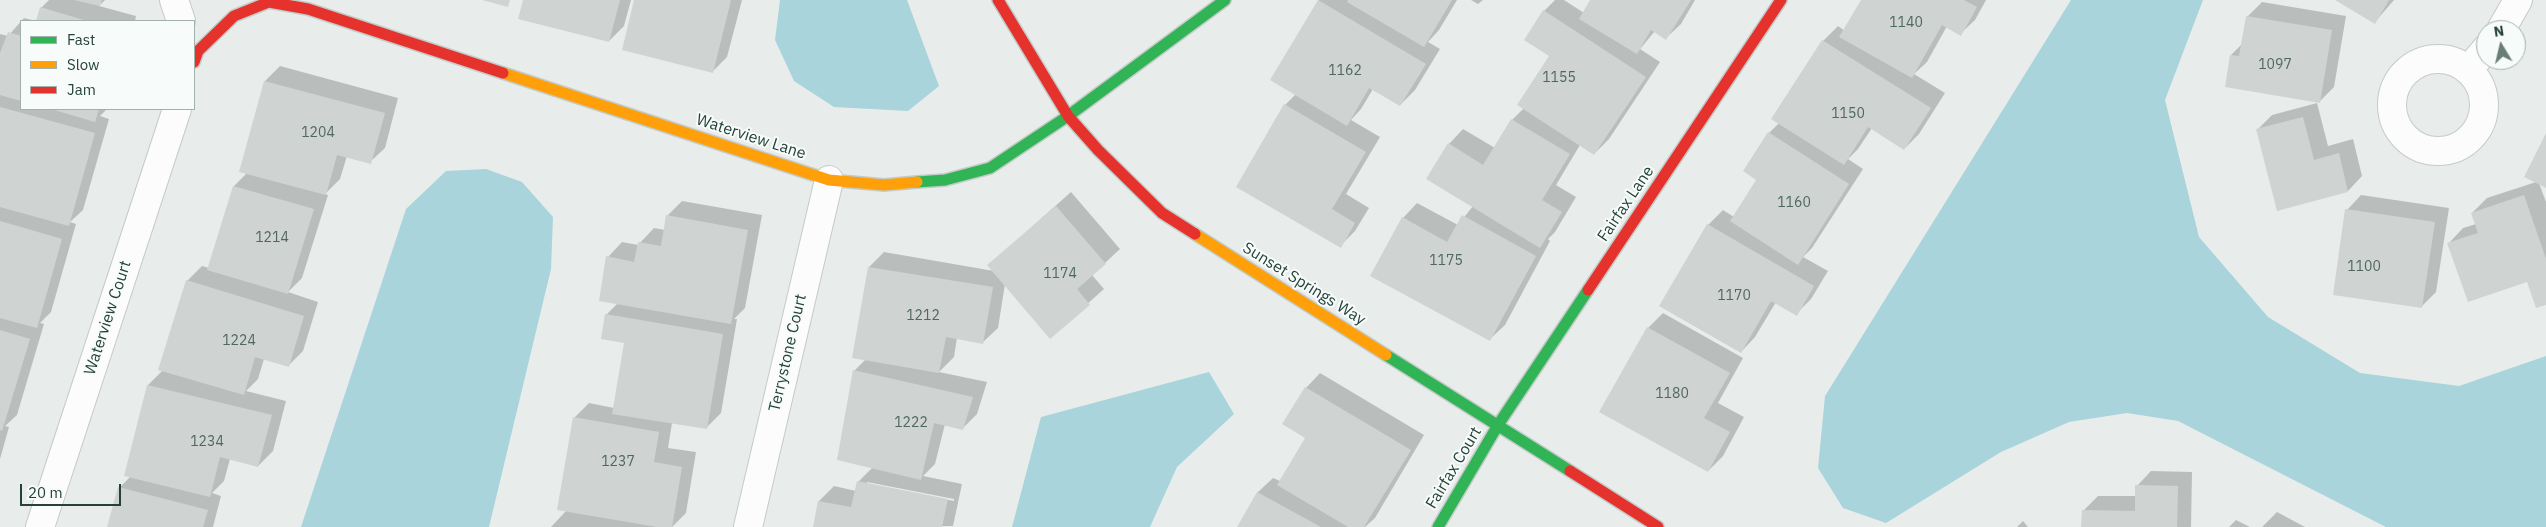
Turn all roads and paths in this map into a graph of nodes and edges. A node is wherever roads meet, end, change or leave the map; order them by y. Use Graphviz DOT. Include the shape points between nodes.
graph roads {
  1 [pos="174,0"];
  2 [pos="998,0"];
  3 [pos="1225,0"];
  4 [pos="1781,0"];
  5 [pos="2518,0"];
  6 [pos="269,1"];
  7 [pos="181,20"];
  8 [pos="2507,20"];
  9 [pos="195,52"];
  10 [pos="177,110"];
  11 [pos="1068,116"];
  12 [pos="829,180"];
  13 [pos="1498,425"];
  14 [pos="40,527"];
  15 [pos="748,527"];
  16 [pos="1438,527"];
  17 [pos="1658,527"];
  1 -- 7 [label="street"];
  2 -- 11 [label="street, Sunset Springs Way"];
  3 -- 11 [label="street, Waterview Lane"];
  4 -- 13 [label="street, Fairfax Lane"];
  5 -- 8 [label="street"];
  6 -- 9 [label="street, Waterview Lane" via="234,16"];
  6 -- 12 [label="street, Waterview Lane" via="308,9"];
  10 -- 14 [label="street, Waterview Court"];
  11 -- 12 [label="street, Waterview Lane" via="990,168 945,180 884,185"];
  11 -- 13 [label="street, Sunset Springs Way" via="1162,213"];
  12 -- 15 [label="street, Terrystone Court"];
  13 -- 16 [label="street, Fairfax Court"];
  13 -- 17 [label="street, Sunset Springs Way"];
}
